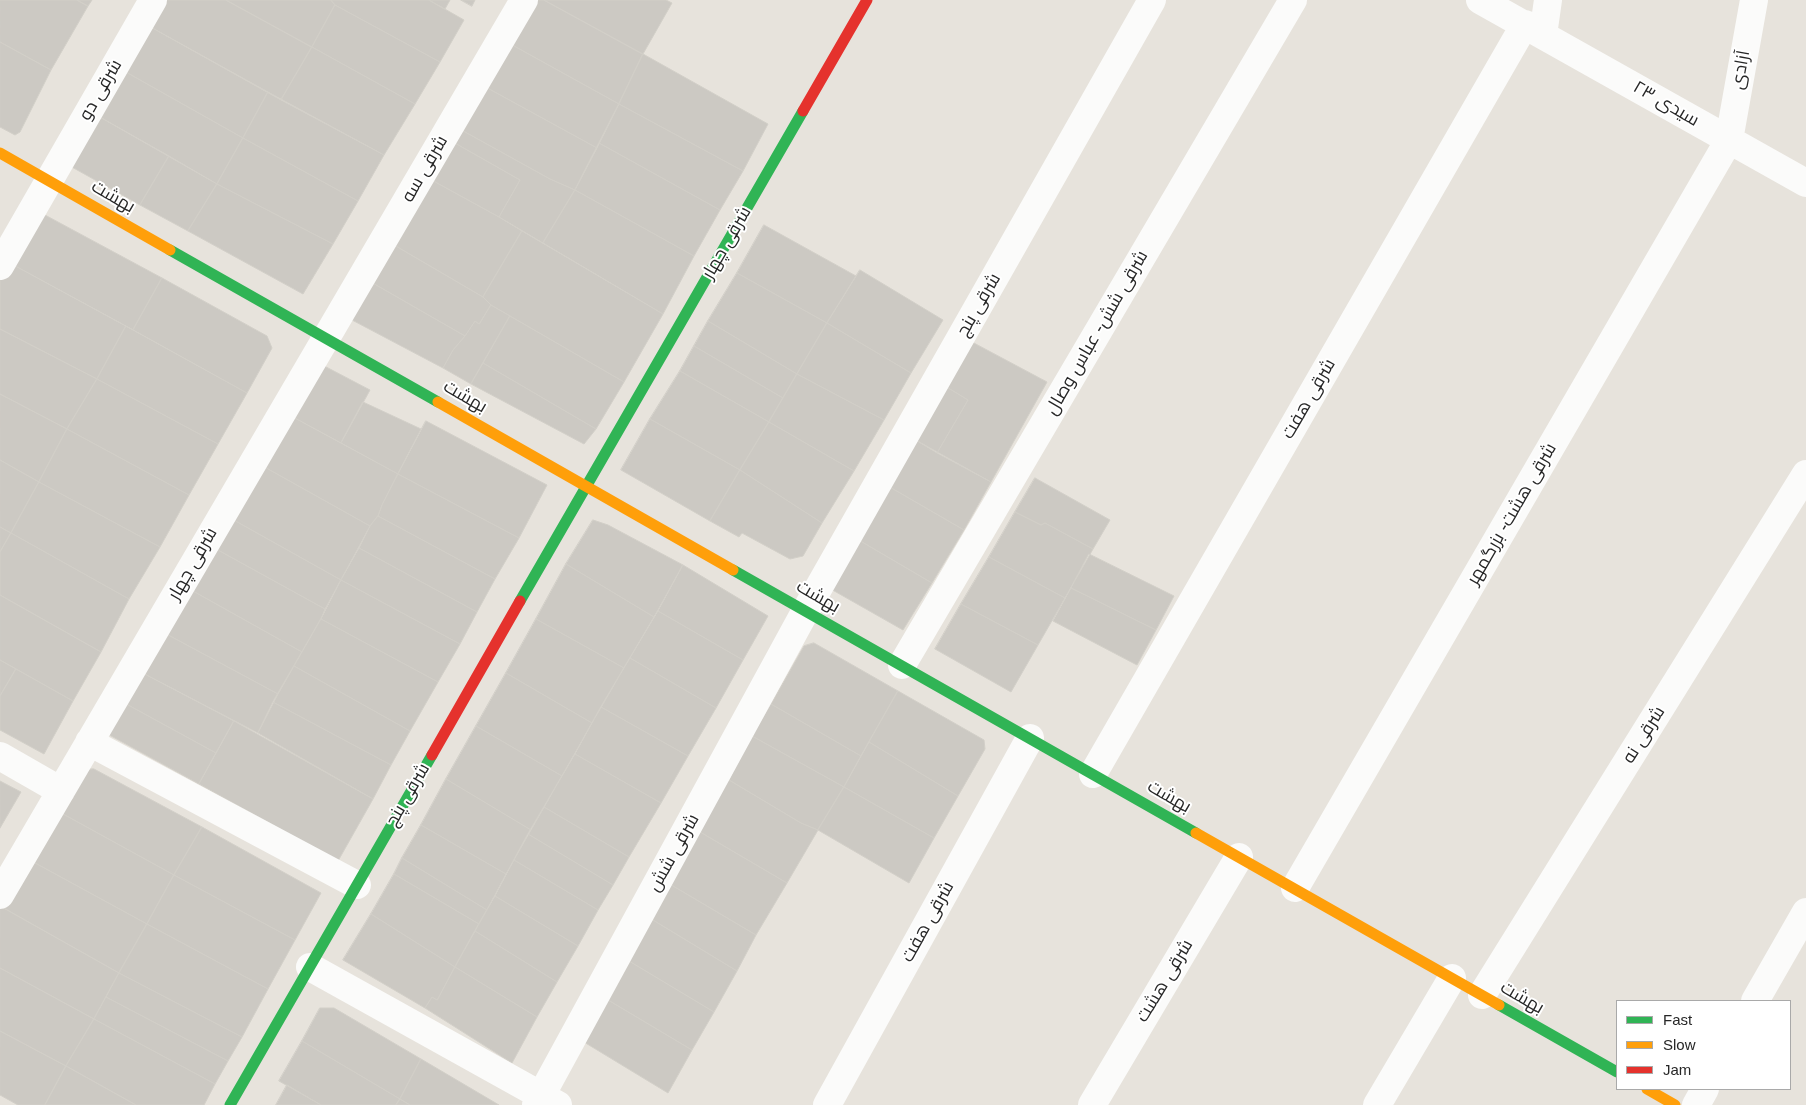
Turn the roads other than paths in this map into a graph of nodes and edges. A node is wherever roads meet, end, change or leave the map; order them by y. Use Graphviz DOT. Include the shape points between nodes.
graph roads {
  1 [pos="153,0"];
  2 [pos="524,0"];
  3 [pos="867,0"];
  4 [pos="1152,0"];
  5 [pos="1293,0"];
  6 [pos="1480,0"];
  7 [pos="1548,0"];
  8 [pos="1754,0"];
  9 [pos="1534,29"];
  10 [pos="1728,140"];
  11 [pos="0,154"];
  12 [pos="49,180"];
  13 [pos="1806,183"];
  14 [pos="0,266"];
  15 [pos="326,338"];
  16 [pos="1806,474"];
  17 [pos="587,486"];
  18 [pos="806,610"];
  19 [pos="902,665"];
  20 [pos="1030,738"];
  21 [pos="89,742"];
  22 [pos="0,756"];
  23 [pos="1093,774"];
  24 [pos="61,791"];
  25 [pos="1239,857"];
  26 [pos="356,885"];
  27 [pos="1295,888"];
  28 [pos="0,895"];
  29 [pos="1806,912"];
  30 [pos="310,967"];
  31 [pos="1452,978"];
  32 [pos="1482,995"];
  33 [pos="1756,1000"];
  34 [pos="1616,1071"];
  35 [pos="1649,1090"];
  36 [pos="1704,1090"];
  37 [pos="545,1102"];
  38 [pos="230,1105"];
  39 [pos="827,1105"];
  40 [pos="1092,1105"];
  41 [pos="1377,1105"];
  42 [pos="1675,1105"];
  43 [pos="1696,1105"];
  1 -- 12 [label="street, شرقی دو"];
  2 -- 15 [label="street, شرقی سه"];
  3 -- 17 [label="street, شرقی چهار"];
  4 -- 18 [label="street, شرقی پنج"];
  5 -- 19 [label="street, شرقی شش- عباس وصال"];
  6 -- 9 [label="street, سیدی ۲۳"];
  7 -- 9 [label="street"];
  8 -- 10 [label="street, آزادی"];
  9 -- 10 [label="street, سیدی ۲۳"];
  9 -- 23 [label="street, شرقی هفت"];
  10 -- 13 [label="street, سیدی ۲۳"];
  10 -- 27 [label="street, شرقی هشت- بزرگمهر"];
  11 -- 12 [label="street, بهشت"];
  12 -- 14 [label="street"];
  12 -- 15 [label="street, بهشت"];
  15 -- 17 [label="street, بهشت"];
  15 -- 21 [label="street, شرقی چهار"];
  16 -- 32 [label="street, شرقی نه"];
  17 -- 18 [label="street, بهشت"];
  17 -- 26 [label="street, شرقی پنج"];
  18 -- 19 [label="street, بهشت"];
  18 -- 37 [label="street, شرقی شش"];
  19 -- 20 [label="street, بهشت"];
  20 -- 23 [label="street, بهشت"];
  20 -- 39 [label="street, شرقی هفت"];
  21 -- 24 [label="street, شرقی چهار"];
  21 -- 26 [label="street"];
  22 -- 24 [label="street"];
  23 -- 25 [label="street, بهشت"];
  24 -- 28 [label="street, شرقی چهار"];
  25 -- 27 [label="street, بهشت"];
  25 -- 40 [label="street, شرقی هشت"];
  26 -- 30 [label="street, شرقی پنج"];
  27 -- 31 [label="street, بهشت"];
  29 -- 33 [label="street"];
  30 -- 37 [label="street"];
  30 -- 38 [label="street, شرقی پنج"];
  31 -- 32 [label="street, بهشت"];
  31 -- 41 [label="street"];
  32 -- 34 [label="street, بهشت"];
  35 -- 42 [label="street"];
  36 -- 43 [label="street"];
}
